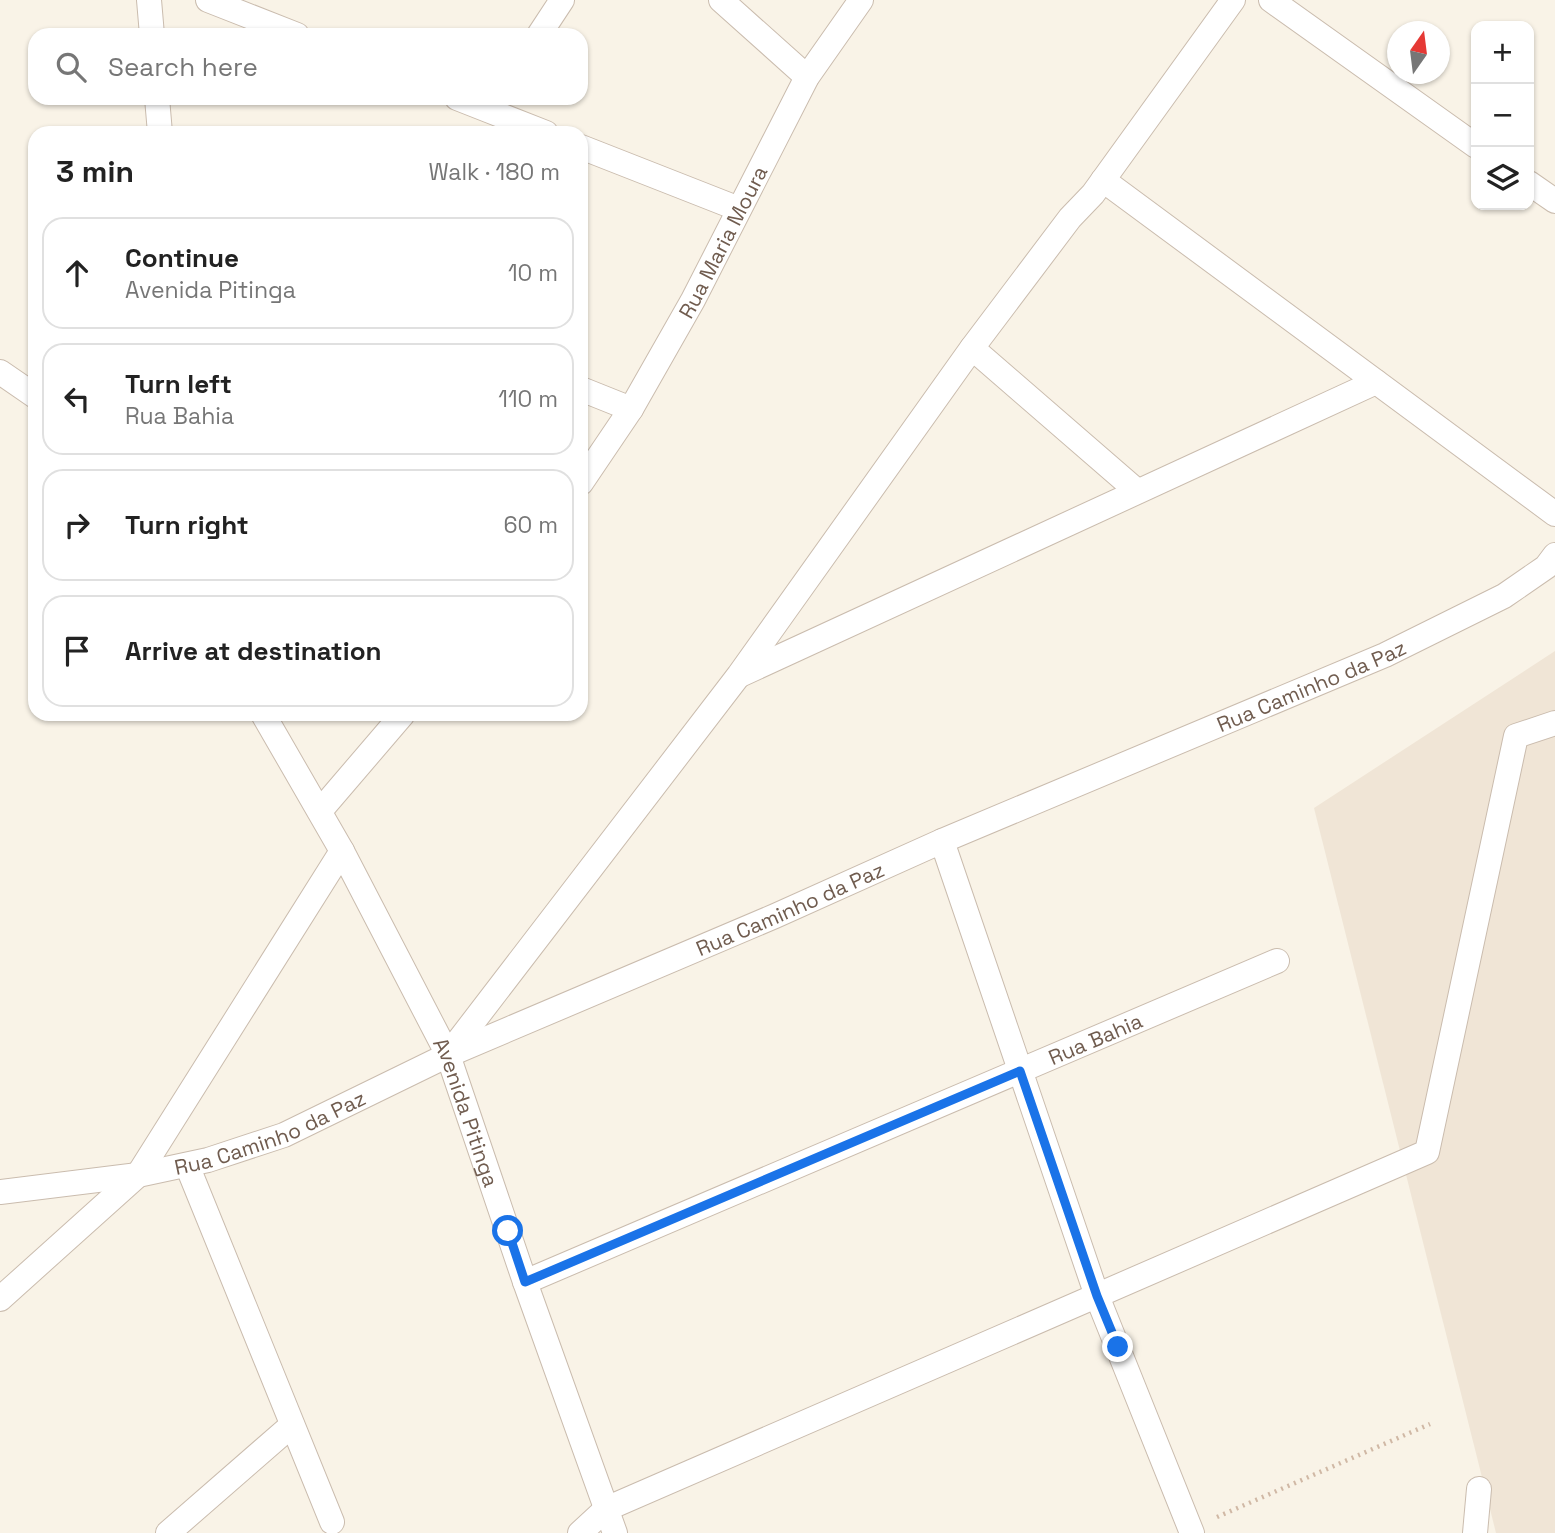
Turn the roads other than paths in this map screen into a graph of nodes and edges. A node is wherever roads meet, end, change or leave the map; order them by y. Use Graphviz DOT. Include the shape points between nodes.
graph roads {
  1 [pos="149,0"];
  2 [pos="208,0"];
  3 [pos="562,0"];
  4 [pos="721,0"];
  5 [pos="861,0"];
  6 [pos="1233,0"];
  7 [pos="1271,0"];
  8 [pos="151,28"];
  9 [pos="279,28"];
  10 [pos="544,28"];
  11 [pos="807,76"];
  12 [pos="158,105"];
  13 [pos="496,105"];
  14 [pos="159,126"];
  15 [pos="533,126"];
  16 [pos="1471,142"];
  17 [pos="588,150"];
  18 [pos="1103,180"];
  19 [pos="1534,186"];
  20 [pos="1555,201"];
  21 [pos="739,209"];
  22 [pos="972,348"];
  23 [pos="0,372"];
  24 [pos="1376,382"];
  25 [pos="28,391"];
  26 [pos="588,392"];
  27 [pos="631,409"];
  28 [pos="588,473"];
  29 [pos="1138,491"];
  30 [pos="1555,514"];
  31 [pos="1555,555"];
  32 [pos="739,675"];
  33 [pos="267,721"];
  34 [pos="397,721"];
  35 [pos="1555,723"];
  36 [pos="320,811"];
  37 [pos="942,841"];
  38 [pos="342,851"];
  39 [pos="1277,961"];
  40 [pos="448,1055"];
  41 [pos="1020,1071"];
  42 [pos="187,1164"];
  43 [pos="138,1175"];
  44 [pos="0,1192"];
  45 [pos="525,1282"];
  46 [pos="1097,1296"];
  47 [pos="0,1299"];
  48 [pos="292,1424"];
  49 [pos="1479,1489"];
  50 [pos="606,1509"];
  51 [pos="332,1522"];
  52 [pos="1187,1531"];
  53 [pos="168,1533"];
  54 [pos="580,1533"];
  55 [pos="615,1533"];
  56 [pos="1475,1533"];
  1 -- 8 [label="street"];
  2 -- 9 [label="street"];
  3 -- 10 [label="street"];
  4 -- 11 [label="street"];
  5 -- 11 [label="street, Rua Maria Moura"];
  6 -- 18 [label="street"];
  7 -- 16 [label="street"];
  11 -- 21 [label="street, Rua Maria Moura"];
  12 -- 14 [label="street"];
  13 -- 15 [label="street"];
  17 -- 21 [label="street"];
  18 -- 22 [label="street"];
  18 -- 24 [label="street"];
  19 -- 20 [label="street"];
  21 -- 27 [label="street, Rua Maria Moura"];
  22 -- 29 [label="street"];
  22 -- 32 [label="street"];
  23 -- 25 [label="street"];
  24 -- 29 [label="street"];
  24 -- 30 [label="street"];
  26 -- 27 [label="street"];
  27 -- 28 [label="street, Rua Maria Moura"];
  29 -- 32 [label="street"];
  31 -- 37 [label="street, Rua Caminho da Paz" via="1546,567 1504,596 1385,655"];
  32 -- 40 [label="street"];
  33 -- 36 [label="street, Avenida Pitinga"];
  34 -- 36 [label="street"];
  35 -- 46 [label="street" via="1516,736 1427,1152"];
  36 -- 38 [label="street, Avenida Pitinga"];
  37 -- 40 [label="street, Rua Caminho da Paz"];
  37 -- 41 [label="street"];
  38 -- 40 [label="street, Avenida Pitinga"];
  38 -- 43 [label="street"];
  39 -- 41 [label="street, Rua Bahia"];
  40 -- 42 [label="street, Rua Caminho da Paz" via="284,1135"];
  40 -- 45 [label="street, Avenida Pitinga"];
  41 -- 45 [label="street, Rua Bahia"];
  41 -- 46 [label="street"];
  42 -- 43 [label="street, Rua Caminho da Paz"];
  42 -- 48 [label="street"];
  43 -- 44 [label="street, Rua Caminho da Paz"];
  43 -- 47 [label="street"];
  45 -- 50 [label="street, Avenida Pitinga"];
  46 -- 50 [label="street"];
  46 -- 52 [label="street"];
  48 -- 51 [label="street"];
  48 -- 53 [label="street"];
  49 -- 56 [label="street"];
  50 -- 54 [label="street"];
  50 -- 55 [label="street, Avenida Pitinga"];
}
